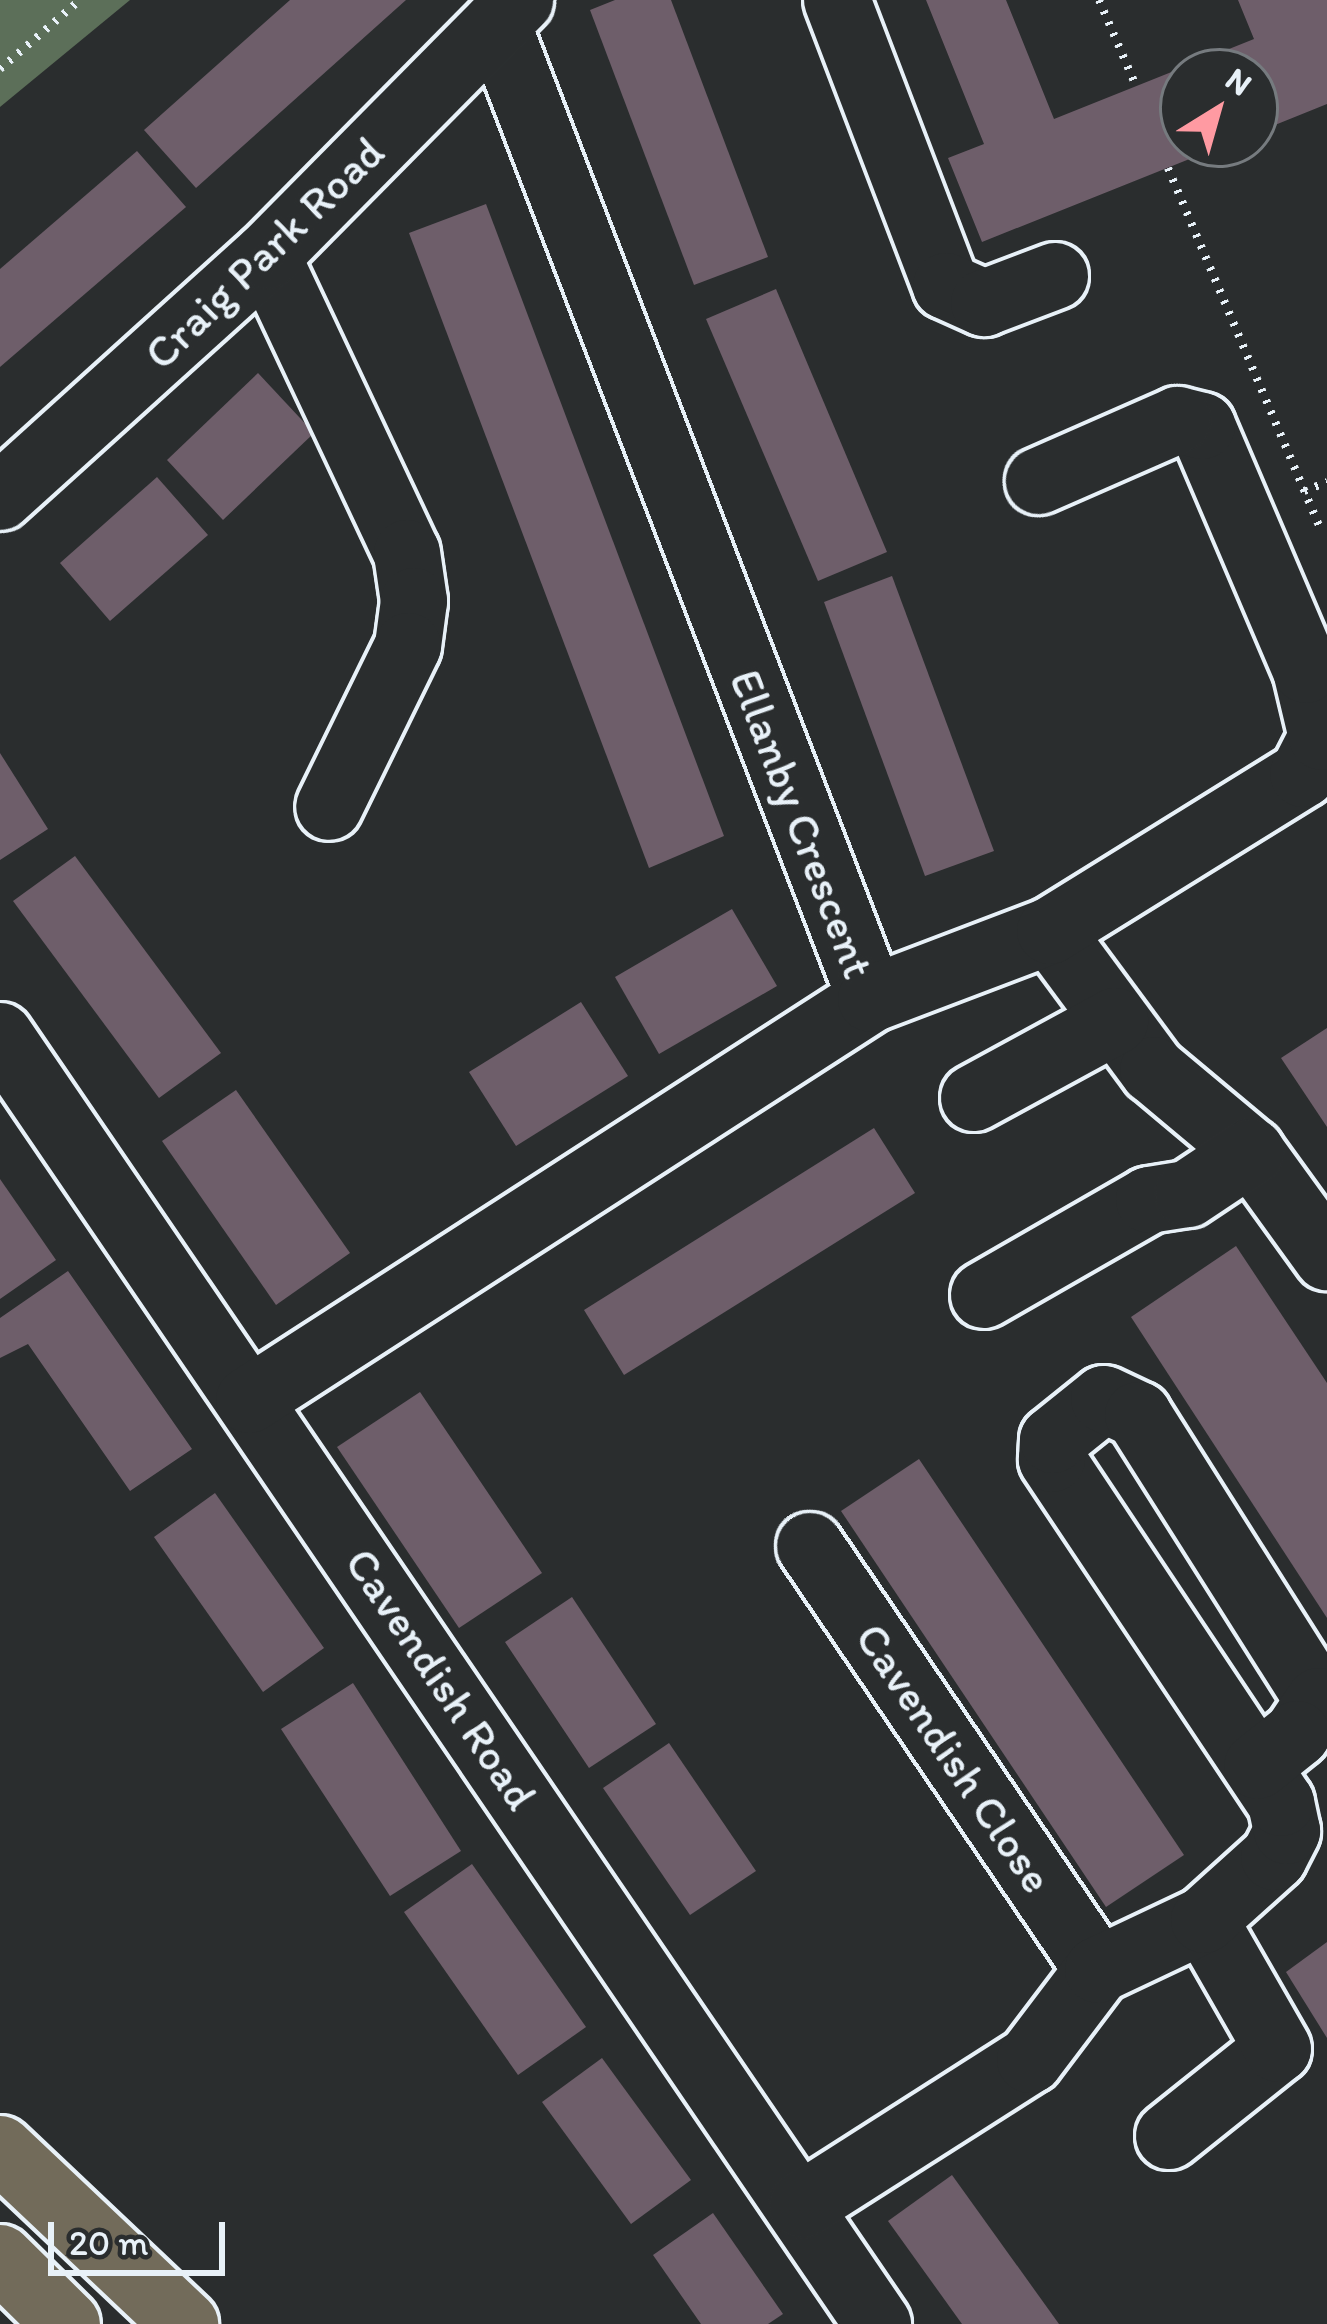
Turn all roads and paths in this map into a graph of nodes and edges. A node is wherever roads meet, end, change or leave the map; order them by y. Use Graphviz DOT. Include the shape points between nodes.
graph roads {
  1 [pos="80,0"];
  2 [pos="837,0"];
  3 [pos="1100,0"];
  4 [pos="509,12"];
  5 [pos="0,69"];
  6 [pos="1136,86"];
  7 [pos="1168,168"];
  8 [pos="267,256"];
  9 [pos="1055,276"];
  10 [pos="1039,481"];
  11 [pos="1327,482"];
  12 [pos="1304,491"];
  13 [pos="0,497"];
  14 [pos="1327,546"];
  15 [pos="329,807"];
  16 [pos="1050,931"];
  17 [pos="871,999"];
  18 [pos="1115,1022"];
  19 [pos="0,1036"];
  20 [pos="974,1098"];
  21 [pos="1251,1152"];
  22 [pos="1327,1257"];
  23 [pos="984,1295"];
  24 [pos="249,1400"];
  25 [pos="809,1546"];
  26 [pos="1257,1766"];
  27 [pos="1204,1920"];
  28 [pos="1098,1970"];
  29 [pos="1168,2136"];
  30 [pos="0,2149"];
  31 [pos="802,2205"];
  32 [pos="0,2258"];
  33 [pos="67,2324"];
  34 [pos="185,2324"];
  35 [pos="878,2324"];
  1 -- 5 [label="path"];
  2 -- 9 [label="street" via="946,286 984,303"];
  3 -- 6 [label="path"];
  4 -- 8 [label="street, Craig Park Road"];
  4 -- 17 [label="street, Ellanby Crescent"];
  7 -- 12 [label="path"];
  8 -- 13 [label="street, Craig Park Road"];
  8 -- 15 [label="street" via="407,553 414,601 408,646"];
  10 -- 16 [label="street" via="1178,420 1202,426 1306,670 1322,737 1303,774"];
  11 -- 12 [label="path"];
  12 -- 14 [label="path"];
  16 -- 17 [label="street"];
  16 -- 18 [label="street"];
  17 -- 24 [label="street, Ellanby Crescent"];
  18 -- 20 [label="street"];
  18 -- 21 [label="street" via="1153,1070"];
  19 -- 24 [label="street, Cavendish Road"];
  21 -- 22 [label="street"];
  21 -- 23 [label="street" via="1188,1194 1149,1200"];
  24 -- 31 [label="street, Cavendish Road"];
  25 -- 28 [label="street, Cavendish Close"];
  26 -- 26 [label="street" via="1298,1734 1319,1701 1138,1415 1104,1399 1053,1440 1052,1459"];
  26 -- 27 [label="street" via="1287,1831 1274,1857"];
  27 -- 28 [label="street"];
  27 -- 29 [label="street" via="1278,2049"];
  28 -- 31 [label="street" via="1030,2060"];
  30 -- 34 [label="main road"];
  31 -- 35 [label="street, Cavendish Road"];
  32 -- 33 [label="main road"];
}
